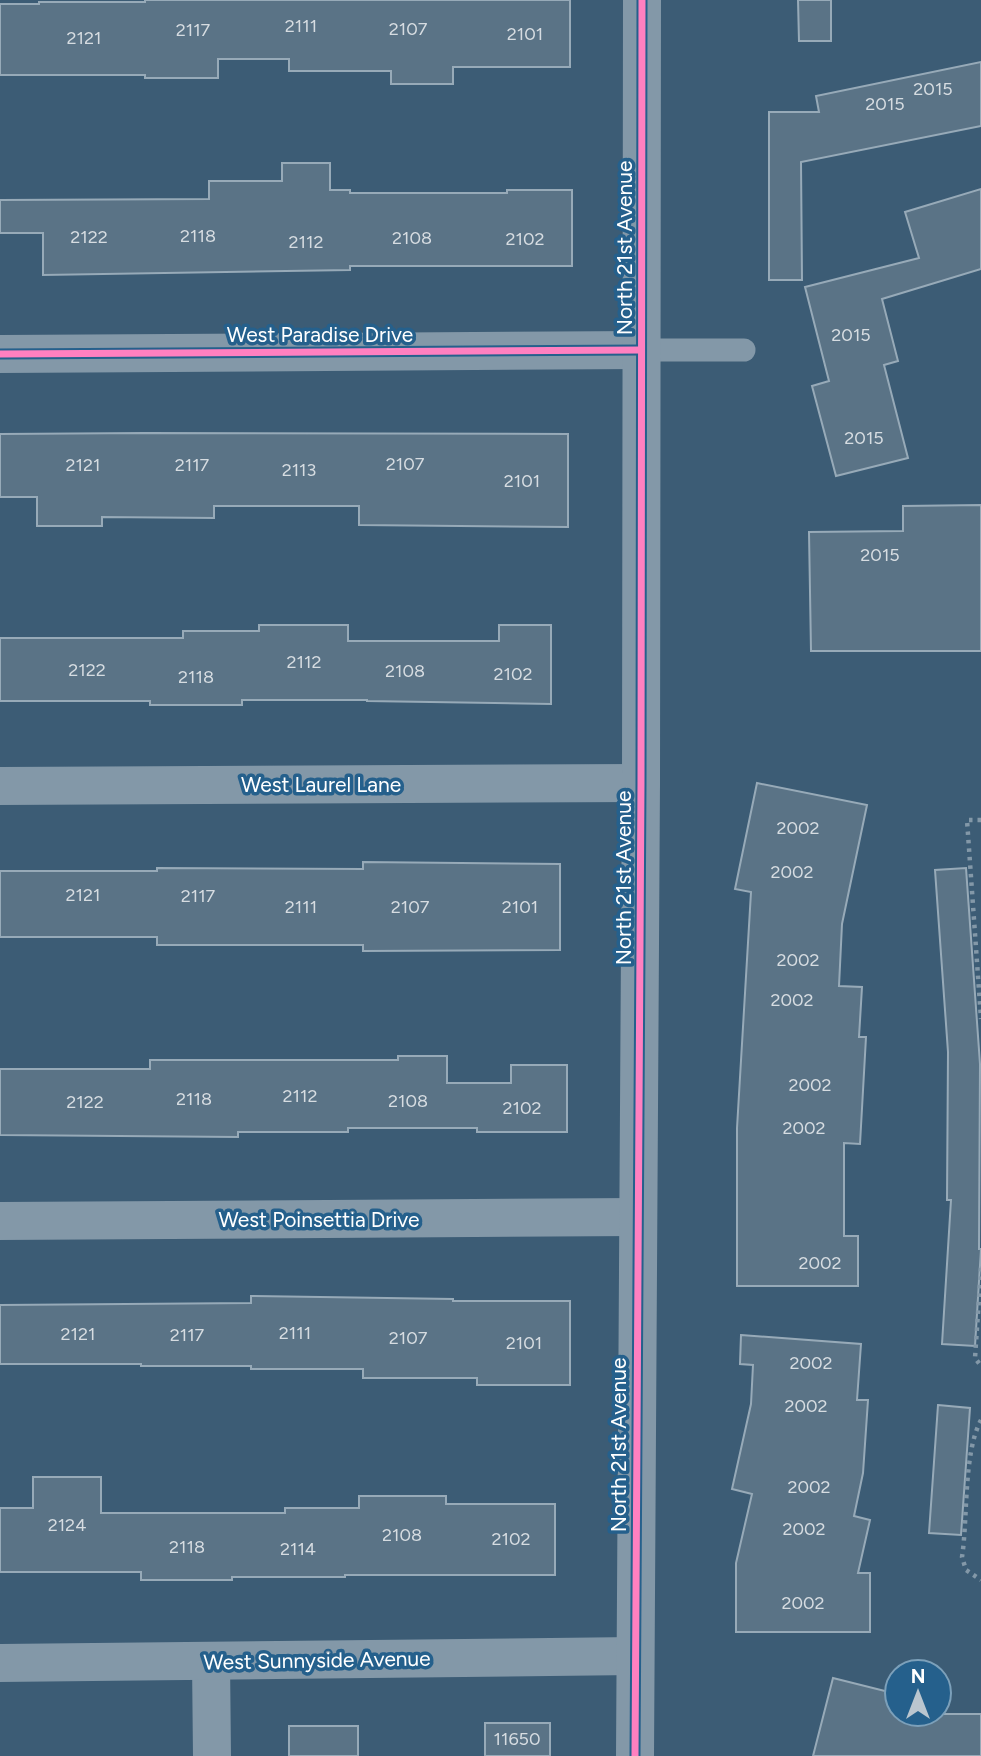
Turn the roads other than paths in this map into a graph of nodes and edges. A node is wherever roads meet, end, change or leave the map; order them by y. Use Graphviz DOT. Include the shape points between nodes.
graph roads {
  1 [pos="642,0"];
  2 [pos="641,350"];
  3 [pos="744,350"];
  4 [pos="0,354"];
  5 [pos="641,782"];
  6 [pos="0,786"];
  7 [pos="637,1217"];
  8 [pos="0,1221"];
  9 [pos="635,1656"];
  10 [pos="211,1661"];
  11 [pos="0,1663"];
  12 [pos="212,1756"];
  13 [pos="635,1756"];
  1 -- 2 [label="street, North 21st Avenue"];
  2 -- 3 [label="lane"];
  2 -- 4 [label="street, West Paradise Drive"];
  2 -- 5 [label="street, North 21st Avenue"];
  5 -- 6 [label="street, West Laurel Lane"];
  5 -- 7 [label="street, North 21st Avenue"];
  7 -- 8 [label="street, West Poinsettia Drive"];
  7 -- 9 [label="street, North 21st Avenue"];
  9 -- 10 [label="street, West Sunnyside Avenue"];
  9 -- 13 [label="street, North 21st Avenue"];
  10 -- 11 [label="street, West Sunnyside Avenue"];
  10 -- 12 [label="street"];
}
